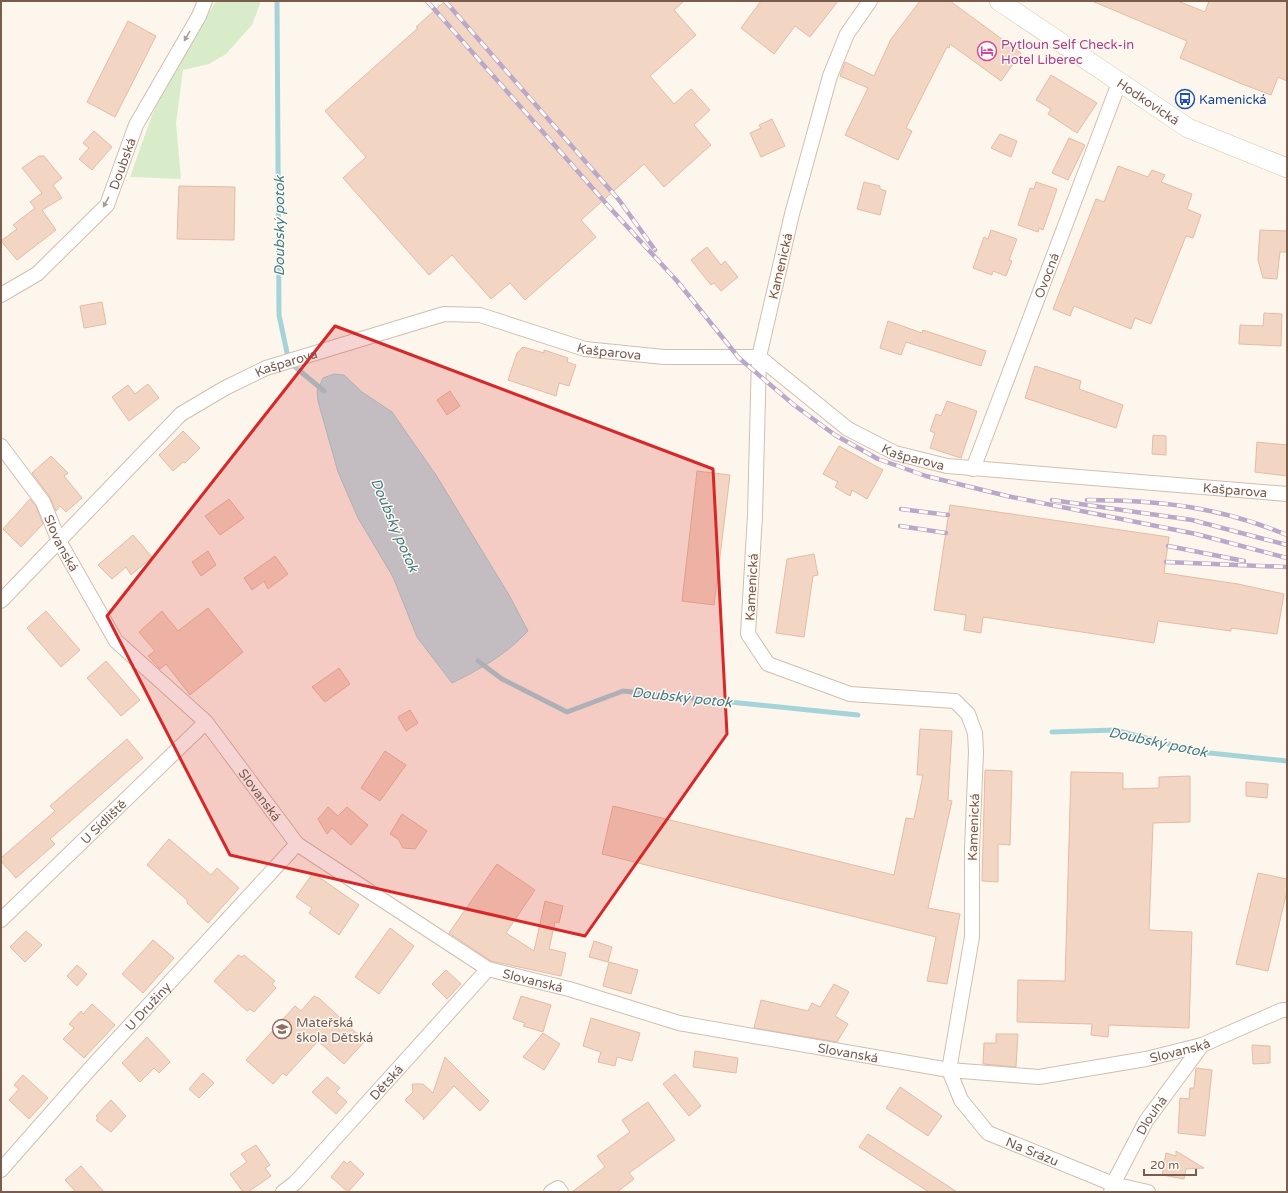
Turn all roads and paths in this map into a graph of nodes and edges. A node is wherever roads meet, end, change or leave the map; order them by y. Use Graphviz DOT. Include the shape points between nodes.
graph roads {
  1 [pos="205,1"];
  2 [pos="870,1"];
  3 [pos="1001,2"];
  4 [pos="1119,83"];
  5 [pos="1287,168"];
  6 [pos="1,295"];
  7 [pos="759,357"];
  8 [pos="1,446"];
  9 [pos="973,468"];
  10 [pos="1287,494"];
  11 [pos="59,541"];
  12 [pos="1,600"];
  13 [pos="206,722"];
  14 [pos="297,844"];
  15 [pos="1,920"];
  16 [pos="488,969"];
  17 [pos="1287,1010"];
  18 [pos="1202,1045"];
  19 [pos="949,1070"];
  20 [pos="1,1170"];
  21 [pos="1112,1188"];
  22 [pos="283,1192"];
  23 [pos="551,1192"];
  24 [pos="561,1192"];
  25 [pos="1148,1192"];
  1 -- 6 [label="street, Doubská, one-way" via="199,16 136,125 107,205 37,274"];
  2 -- 7 [label="street, Kamenická" via="848,34 830,76 792,214"];
  3 -- 4 [label="street, Hodkovická"];
  4 -- 5 [label="street, Hodkovická" via="1188,128"];
  4 -- 9 [label="street, Ovocná"];
  7 -- 9 [label="street, Kašparova" via="848,429 895,453 947,466"];
  7 -- 11 [label="street, Kašparova" via="664,357 585,349 480,315 444,314 266,368 225,388 181,414"];
  7 -- 19 [label="street, Kamenická" via="755,515 748,634 768,664 850,694 956,701 968,714 975,733 972,937"];
  8 -- 11 [label="street, Slovanská" via="43,502"];
  9 -- 10 [label="street, Kašparova"];
  11 -- 12 [label="street, Kašparova"];
  11 -- 13 [label="street, Slovanská" via="116,641"];
  13 -- 14 [label="street, Slovanská"];
  13 -- 15 [label="street, U Sídliště"];
  14 -- 16 [label="street, Slovanská"];
  14 -- 20 [label="street, U Družiny" via="88,1070"];
  16 -- 19 [label="street, Slovanská" via="569,989 679,1023"];
  16 -- 22 [label="street, Dětská" via="295,1183"];
  17 -- 18 [label="street, Slovanská"];
  18 -- 19 [label="street, Slovanská" via="1146,1059 1039,1077"];
  18 -- 21 [label="street, Dlouhá" via="1146,1121"];
  19 -- 21 [label="street, Na Srázu" via="961,1100 988,1133"];
  21 -- 25 [label="street, Na Srázu"];
  23 -- 24 [label="street" via="558,1188"];
}
